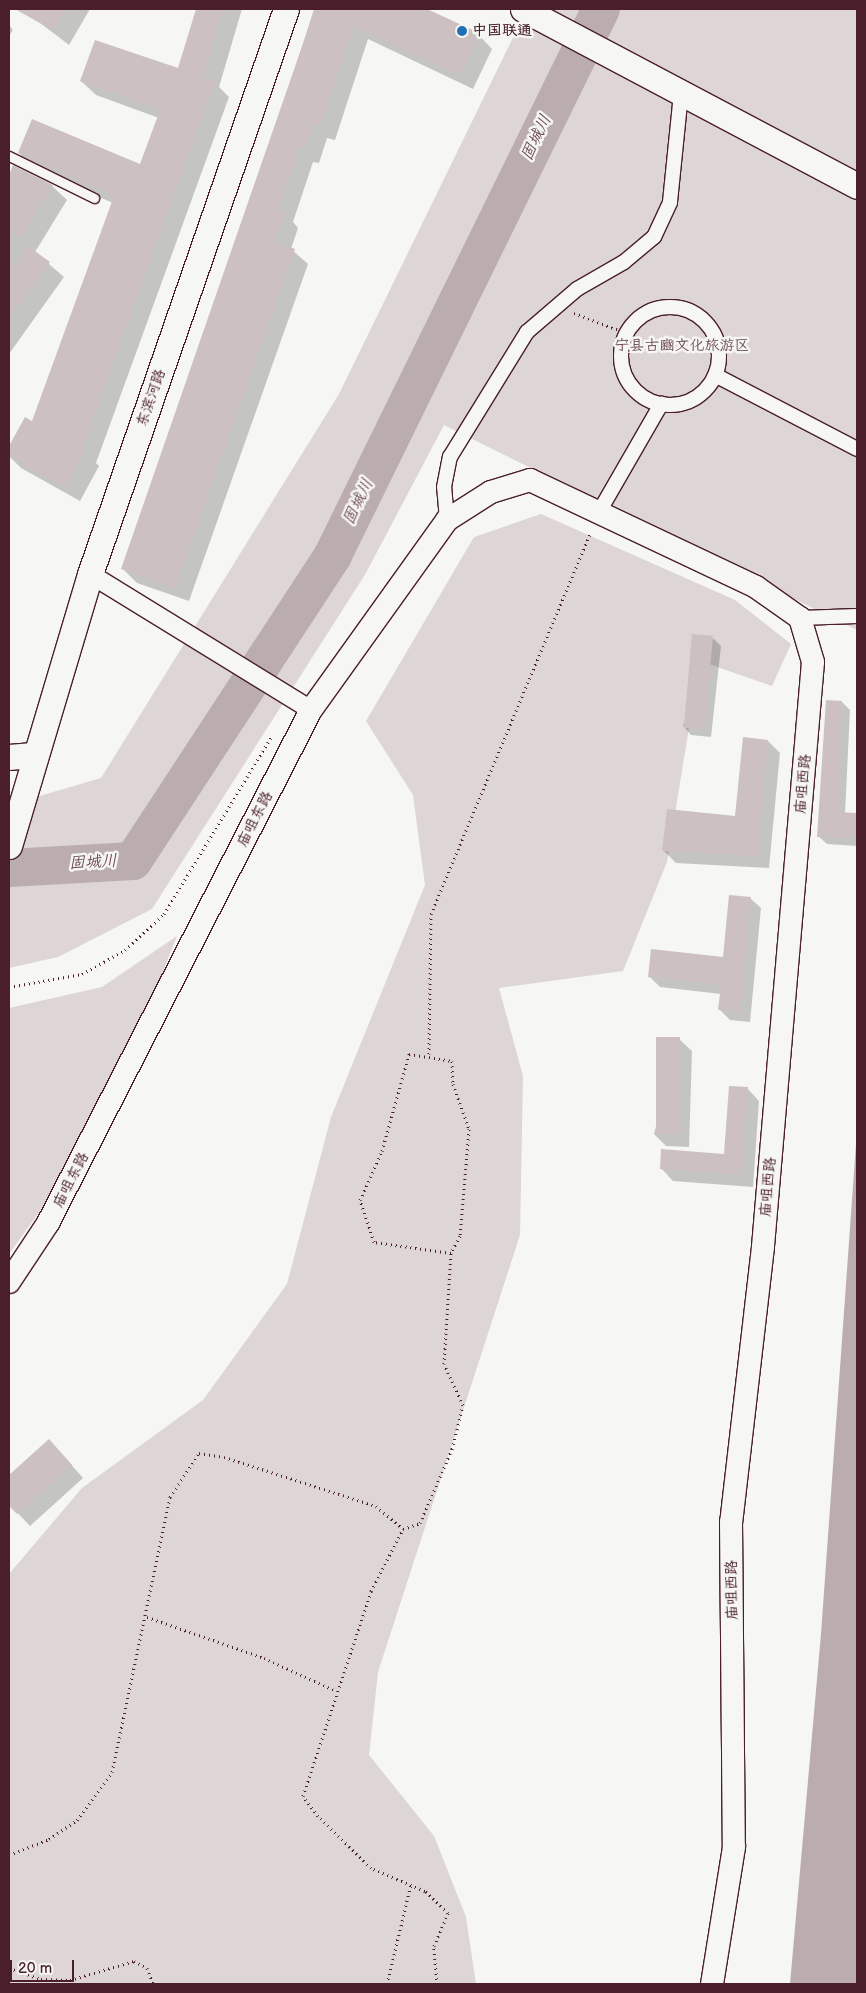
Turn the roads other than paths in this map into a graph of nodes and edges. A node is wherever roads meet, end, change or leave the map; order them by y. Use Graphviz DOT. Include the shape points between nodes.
graph roads {
  1 [pos="286,9"];
  2 [pos="523,9"];
  3 [pos="681,93"];
  4 [pos="9,156"];
  5 [pos="857,186"];
  6 [pos="94,198"];
  7 [pos="715,375"];
  8 [pos="661,404"];
  9 [pos="857,449"];
  10 [pos="599,512"];
  11 [pos="447,520"];
  12 [pos="90,574"];
  13 [pos="857,616"];
  14 [pos="800,618"];
  15 [pos="311,710"];
  16 [pos="33,755"];
  17 [pos="9,757"];
  18 [pos="9,846"];
  19 [pos="9,1282"];
  20 [pos="712,1984"];
  1 -- 12 [label="main road, 东滨河路"];
  2 -- 3 [label="main road"];
  3 -- 5 [label="main road"];
  3 -- 11 [label="street" via="670,202 654,237 557,306 527,332 450,457 444,486"];
  4 -- 6 [label="lane"];
  7 -- 8 [label="street" via="692,399"];
  7 -- 8 [label="street" via="717,342 710,327 690,312 666,307 650,311 626,333 621,348 626,378 647,399"];
  7 -- 9 [label="street"];
  8 -- 10 [label="street"];
  10 -- 11 [label="street, 庙咀东路" via="530,480 490,492"];
  10 -- 14 [label="street" via="756,587"];
  11 -- 15 [label="street, 庙咀东路"];
  12 -- 15 [label="street"];
  12 -- 16 [label="main road, 东滨河路"];
  13 -- 14 [label="street"];
  14 -- 20 [label="street, 庙咀西路" via="814,662 763,1247 731,1522 734,1847"];
  15 -- 19 [label="street, 庙咀东路" via="48,1223"];
  16 -- 17 [label="main road"];
  16 -- 18 [label="main road, 东滨河路"];
}
